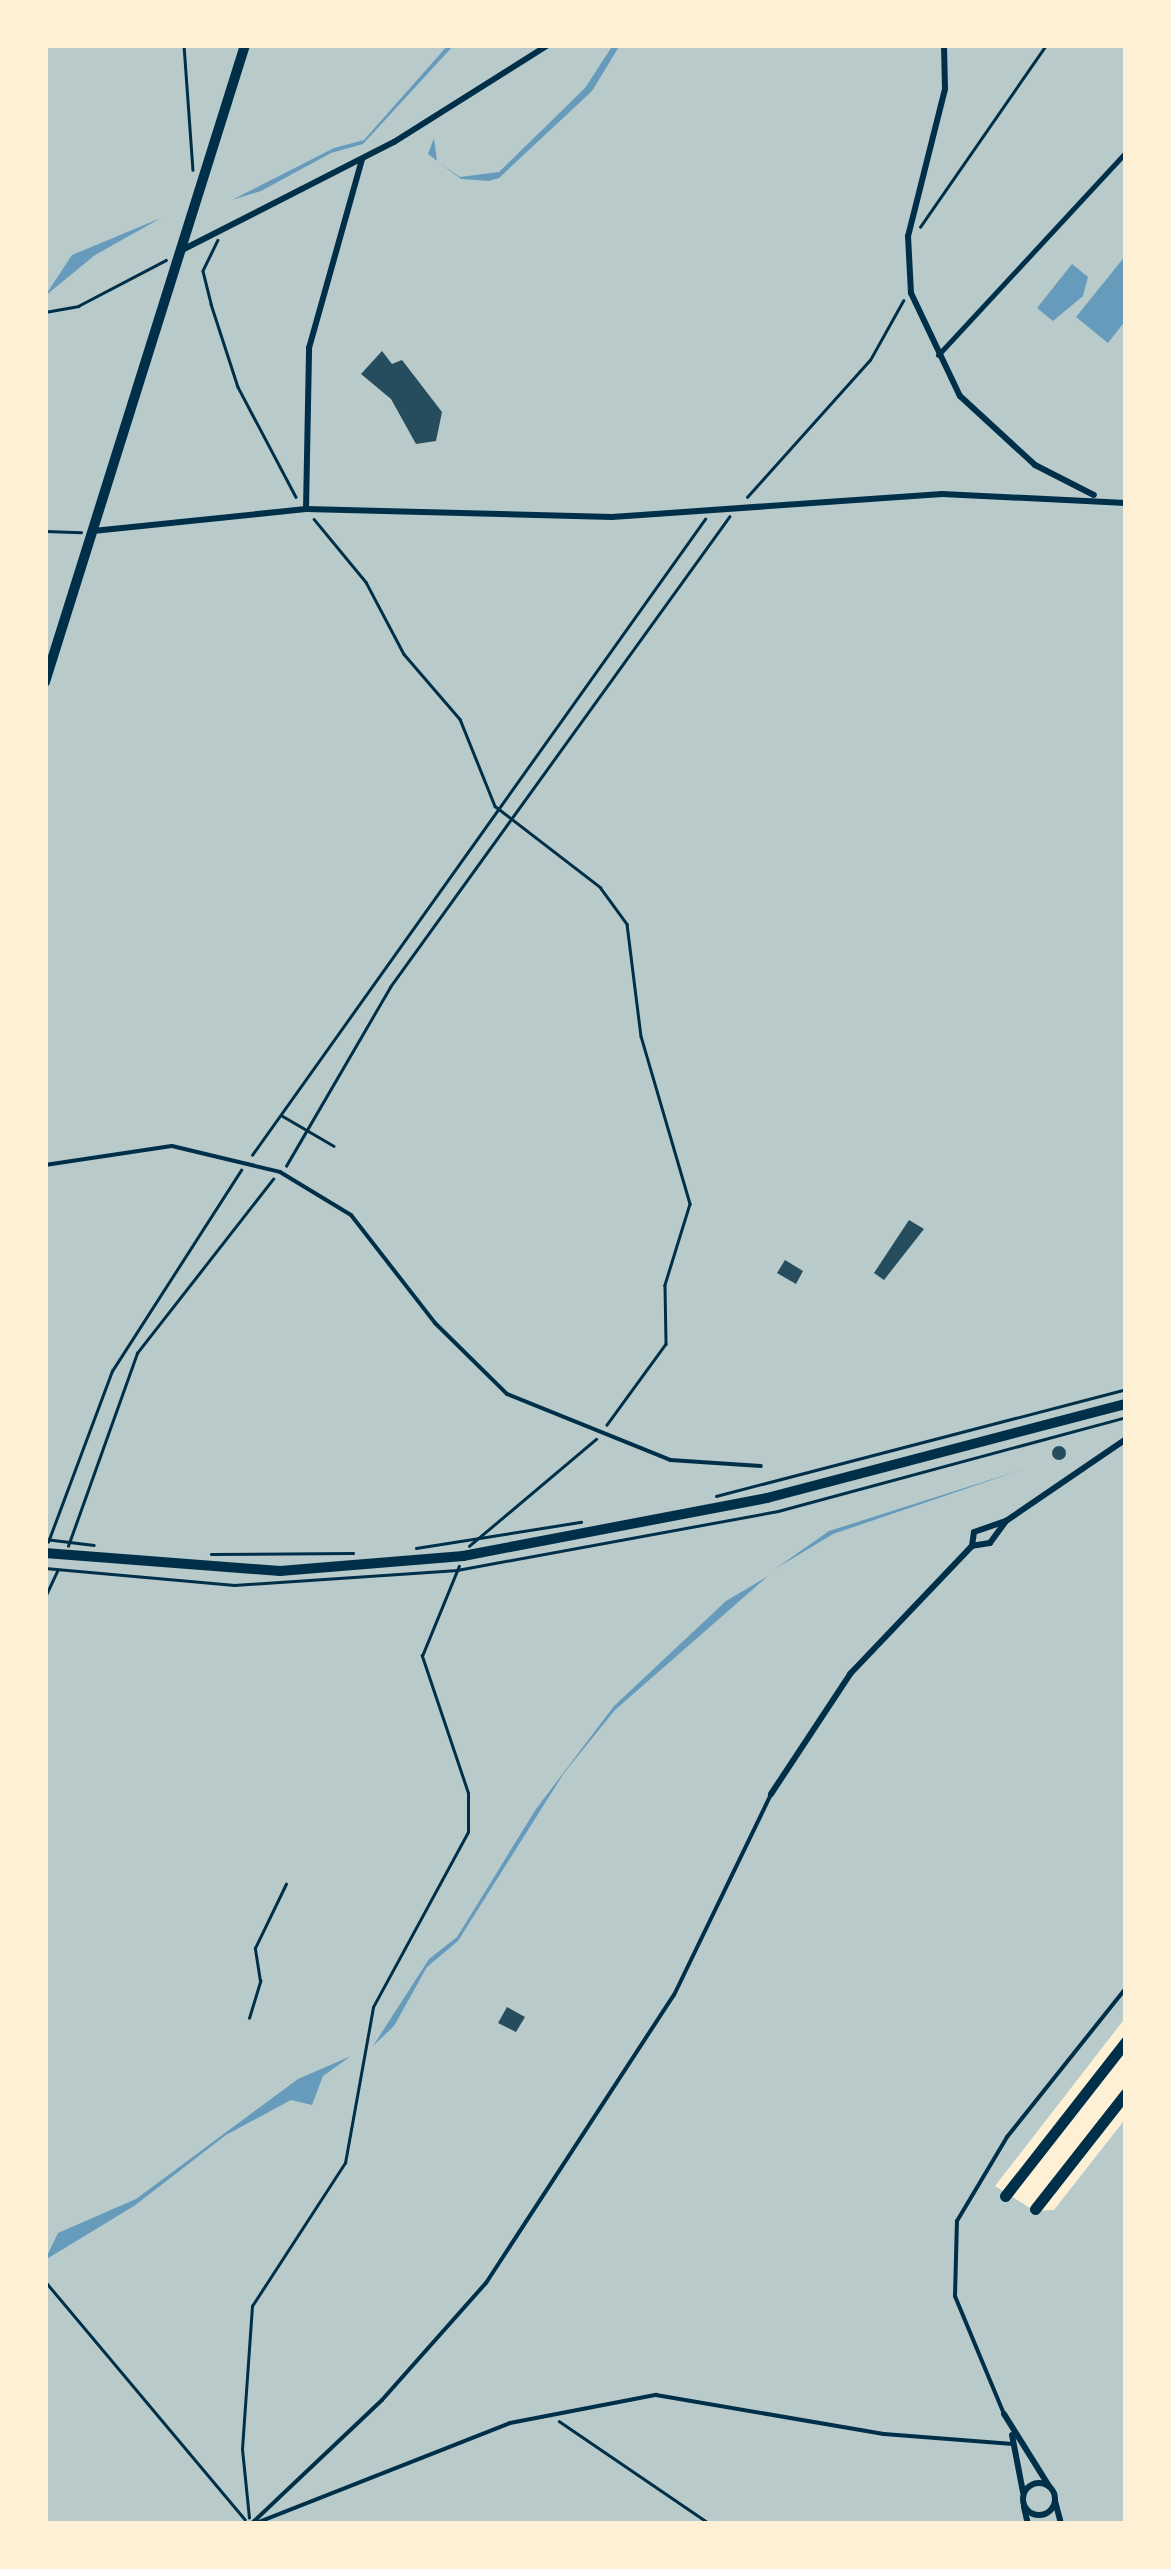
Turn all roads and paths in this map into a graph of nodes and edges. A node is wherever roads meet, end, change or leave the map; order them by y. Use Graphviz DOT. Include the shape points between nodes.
graph roads {
  1 [pos="184,45"];
  2 [pos="246,45"];
  3 [pos="548,45"];
  4 [pos="944,45"];
  5 [pos="1046,45"];
  6 [pos="1126,152"];
  7 [pos="362,158"];
  8 [pos="201,185"];
  9 [pos="220,226"];
  10 [pos="918,230"];
  11 [pos="181,250"];
  12 [pos="911,293"];
  13 [pos="45,312"];
  14 [pos="938,356"];
  15 [pos="1105,498"];
  16 [pos="744,500"];
  17 [pos="1126,503"];
  18 [pos="306,509"];
  19 [pos="711,509"];
  20 [pos="732,514"];
  21 [pos="45,531"];
  22 [pos="93,531"];
  23 [pos="45,682"];
  24 [pos="495,806"];
  25 [pos="512,822"];
  26 [pos="281,1115"];
  27 [pos="312,1128"];
  28 [pos="334,1146"];
  29 [pos="249,1159"];
  30 [pos="45,1165"];
  31 [pos="280,1172"];
  32 [pos="1126,1388"];
  33 [pos="1125,1405"];
  34 [pos="1126,1417"];
  35 [pos="599,1436"];
  36 [pos="1126,1439"];
  37 [pos="1000,1454"];
  38 [pos="760,1466"];
  39 [pos="710,1497"];
  40 [pos="602,1518"];
  41 [pos="1006,1521"];
  42 [pos="47,1539"];
  43 [pos="471,1541"];
  44 [pos="69,1542"];
  45 [pos="104,1546"];
  46 [pos="972,1546"];
  47 [pos="396,1551"];
  48 [pos="45,1552"];
  49 [pos="361,1553"];
  50 [pos="194,1554"];
  51 [pos="463,1556"];
  52 [pos="60,1563"];
  53 [pos="45,1568"];
  54 [pos="58,1570"];
  55 [pos="45,1597"];
  56 [pos="772,1794"];
  57 [pos="286,1884"];
  58 [pos="1126,1988"];
  59 [pos="249,2018"];
  60 [pos="1126,2041"];
  61 [pos="1126,2093"];
  62 [pos="1005,2196"];
  63 [pos="1035,2209"];
  64 [pos="45,2281"];
  65 [pos="1004,2414"];
  66 [pos="539,2415"];
  67 [pos="1011,2429"];
  68 [pos="1014,2444"];
  69 [pos="1050,2487"];
  70 [pos="1023,2495"];
  71 [pos="1055,2501"];
  72 [pos="1024,2506"];
  73 [pos="251,2524"];
  74 [pos="710,2524"];
  75 [pos="1028,2524"];
  76 [pos="1061,2524"];
  1 -- 8 [label="path" via="186,138"];
  2 -- 8 [label="main road"];
  3 -- 7 [label="street"];
  4 -- 12 [label="street" via="946,89 908,236"];
  5 -- 10 [label="path"];
  6 -- 14 [label="street"];
  7 -- 9 [label="street"];
  7 -- 18 [label="street" via="309,348"];
  8 -- 11 [label="main road"];
  9 -- 11 [label="street"];
  9 -- 18 [label="path" via="204,271 211,304 238,387"];
  11 -- 13 [label="path" via="78,306"];
  11 -- 22 [label="main road"];
  12 -- 14 [label="street"];
  12 -- 16 [label="path" via="870,360"];
  14 -- 15 [label="street" via="960,396 1002,438 1052,476"];
  15 -- 17 [label="street"];
  15 -- 19 [label="street" via="942,494"];
  18 -- 19 [label="street" via="526,517"];
  18 -- 22 [label="street"];
  18 -- 24 [label="path" via="460,719"];
  19 -- 24 [label="path"];
  20 -- 25 [label="path"];
  21 -- 22 [label="path"];
  22 -- 23 [label="main road"];
  24 -- 25 [label="path"];
  24 -- 26 [label="path"];
  25 -- 27 [label="path" via="390,988"];
  25 -- 35 [label="path" via="621,910 642,1036 688,1182 688,1222 665,1285 666,1344"];
  26 -- 27 [label="path"];
  26 -- 29 [label="path"];
  27 -- 28 [label="path"];
  27 -- 31 [label="path"];
  29 -- 30 [label="lane" via="172,1146"];
  29 -- 31 [label="lane"];
  29 -- 42 [label="path" via="112,1371"];
  31 -- 35 [label="lane" via="351,1215 484,1376"];
  31 -- 44 [label="path" via="137,1353"];
  32 -- 39 [label="path"];
  33 -- 51 [label="main road" via="777,1496"];
  34 -- 37 [label="path"];
  35 -- 38 [label="lane" via="670,1460"];
  35 -- 43 [label="path"];
  36 -- 41 [label="street"];
  40 -- 43 [label="path"];
  41 -- 46 [label="street" via="990,1543"];
  41 -- 46 [label="street" via="974,1532"];
  42 -- 44 [label="path"];
  42 -- 48 [label="path"];
  43 -- 47 [label="path"];
  43 -- 51 [label="path"];
  44 -- 45 [label="path"];
  46 -- 56 [label="street" via="880,1636"];
  48 -- 51 [label="main road" via="280,1571"];
  49 -- 50 [label="path"];
  51 -- 73 [label="path" via="422,1656 468,1793 468,1832 436,1902 386,1970 361,2050 346,2164 252,2306 242,2448"];
  52 -- 54 [label="path"];
  53 -- 54 [label="path"];
  54 -- 55 [label="path"];
  56 -- 73 [label="lane" via="665,2011 486,2282 382,2400"];
  57 -- 59 [label="path" via="255,1948 260,1980"];
  58 -- 65 [label="lane" via="1006,2137 956,2221 955,2296"];
  60 -- 62 [label="highway"];
  61 -- 63 [label="highway"];
  64 -- 73 [label="path"];
  65 -- 67 [label="street"];
  66 -- 68 [label="lane" via="669,2395 884,2434"];
  66 -- 73 [label="lane"];
  66 -- 74 [label="path" via="614,2450"];
  67 -- 68 [label="street"];
  67 -- 69 [label="street"];
  68 -- 70 [label="street"];
  69 -- 70 [label="street" via="1034,2484"];
  69 -- 71 [label="street"];
  70 -- 72 [label="street"];
  71 -- 72 [label="street" via="1042,2515"];
  71 -- 76 [label="street"];
  72 -- 75 [label="street"];
}
